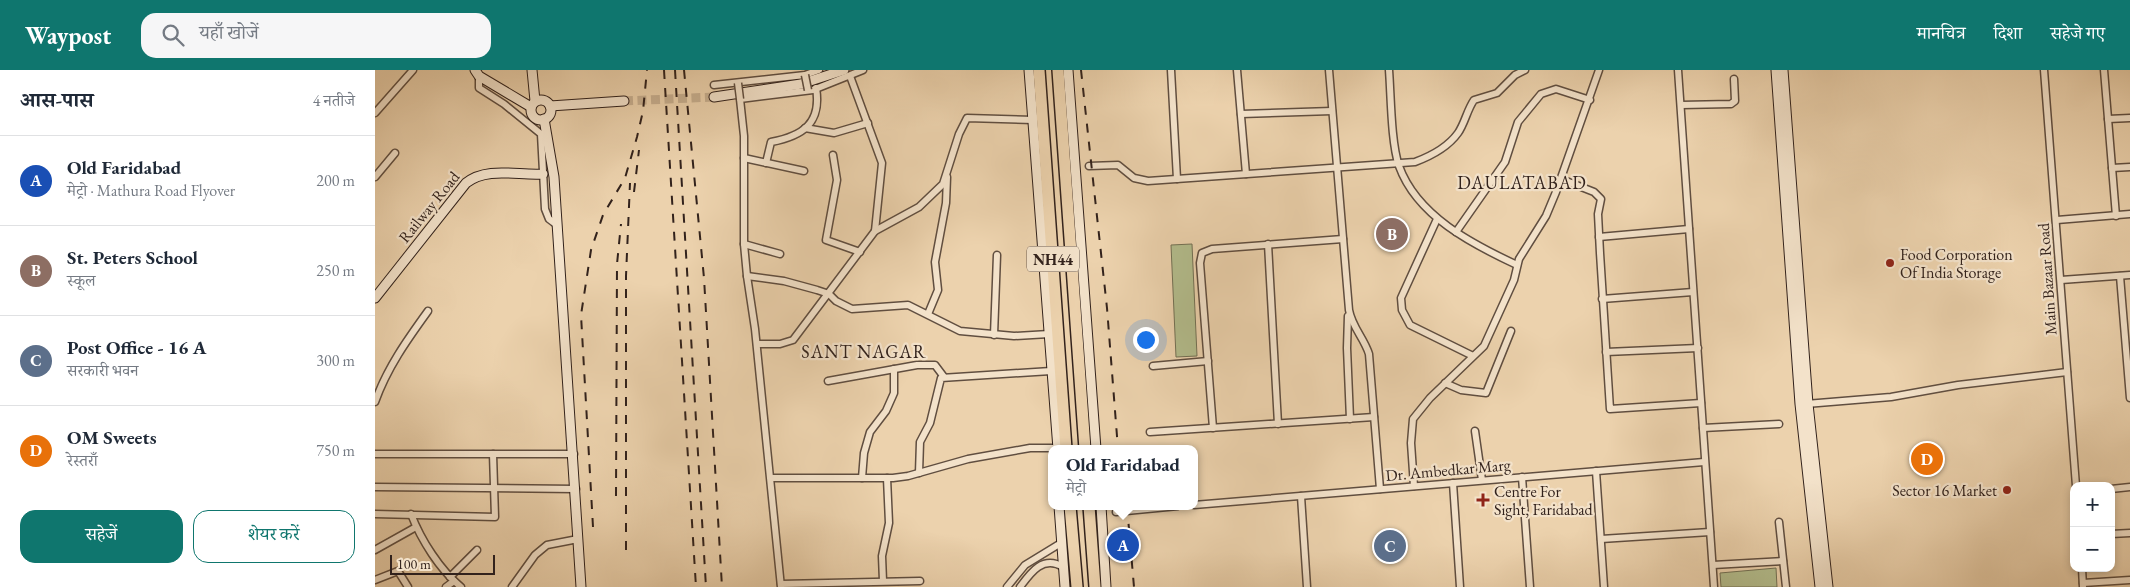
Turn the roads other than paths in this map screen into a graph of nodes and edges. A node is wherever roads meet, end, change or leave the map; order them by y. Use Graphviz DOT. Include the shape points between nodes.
graph roads {
  1 [pos="413,70"];
  2 [pos="532,70"];
  3 [pos="819,70"];
  4 [pos="863,70"];
  5 [pos="1065,70"];
  6 [pos="1171,70"];
  7 [pos="1237,70"];
  8 [pos="1329,70"];
  9 [pos="1389,70"];
  10 [pos="1525,70"];
  11 [pos="1599,70"];
  12 [pos="1678,70"];
  13 [pos="1776,70"];
  14 [pos="1783,70"];
  15 [pos="2045,70"];
  16 [pos="2104,70"];
  17 [pos="1032,71"];
  18 [pos="802,72"];
  19 [pos="477,73"];
  20 [pos="847,73"];
  21 [pos="1733,80"];
  22 [pos="738,83"];
  23 [pos="714,85"];
  24 [pos="816,88"];
  25 [pos="808,90"];
  26 [pos="714,97"];
  27 [pos="740,99"];
  28 [pos="1590,100"];
  29 [pos="624,101"];
  30 [pos="533,104"];
  31 [pos="1681,105"];
  32 [pos="550,106"];
  33 [pos="1332,111"];
  34 [pos="375,113"];
  35 [pos="1241,114"];
  36 [pos="2130,118"];
  37 [pos="545,119"];
  38 [pos="2108,119"];
  39 [pos="1033,120"];
  40 [pos="868,122"];
  41 [pos="805,128"];
  42 [pos="395,153"];
  43 [pos="833,155"];
  44 [pos="744,158"];
  45 [pos="766,163"];
  46 [pos="1399,165"];
  47 [pos="1089,166"];
  48 [pos="2130,167"];
  49 [pos="2112,168"];
  50 [pos="1337,169"];
  51 [pos="804,171"];
  52 [pos="543,174"];
  53 [pos="1246,174"];
  54 [pos="947,175"];
  55 [pos="375,177"];
  56 [pos="1177,179"];
  57 [pos="1561,179"];
  58 [pos="2130,214"];
  59 [pos="2116,216"];
  60 [pos="1437,219"];
  61 [pos="2057,220"];
  62 [pos="557,225"];
  63 [pos="1689,229"];
  64 [pos="875,231"];
  65 [pos="1456,232"];
  66 [pos="1599,237"];
  67 [pos="1343,239"];
  68 [pos="744,244"];
  69 [pos="1268,244"];
  70 [pos="860,252"];
  71 [pos="780,254"];
  72 [pos="997,255"];
  73 [pos="1517,266"];
  74 [pos="2130,275"];
  75 [pos="747,276"];
  76 [pos="2120,276"];
  77 [pos="2061,280"];
  78 [pos="1693,292"];
  79 [pos="829,294"];
  80 [pos="375,298"];
  81 [pos="1602,299"];
  82 [pos="1349,310"];
  83 [pos="428,311"];
  84 [pos="928,314"];
  85 [pos="2127,321"];
  86 [pos="1511,331"];
  87 [pos="1049,334"];
  88 [pos="995,335"];
  89 [pos="757,344"];
  90 [pos="1698,348"];
  91 [pos="1606,352"];
  92 [pos="1473,356"];
  93 [pos="1207,361"];
  94 [pos="1153,366"];
  95 [pos="894,369"];
  96 [pos="1051,371"];
  97 [pos="2067,372"];
  98 [pos="944,376"];
  99 [pos="828,381"];
  100 [pos="1445,383"];
  101 [pos="2130,398"];
  102 [pos="375,402"];
  103 [pos="1701,403"];
  104 [pos="1804,404"];
  105 [pos="1374,417"];
  106 [pos="1350,419"];
  107 [pos="1278,424"];
  108 [pos="1779,424"];
  109 [pos="1213,428"];
  110 [pos="1703,428"];
  111 [pos="1475,431"];
  112 [pos="1151,432"];
  113 [pos="1061,445"];
  114 [pos="1061,445"];
  115 [pos="1085,445"];
  116 [pos="1096,445"];
  117 [pos="1048,448"];
  118 [pos="375,454"];
  119 [pos="493,454"];
  120 [pos="574,454"];
  121 [pos="1704,462"];
  122 [pos="1596,471"];
  123 [pos="919,473"];
  124 [pos="1522,477"];
  125 [pos="772,478"];
  126 [pos="862,478"];
  127 [pos="887,478"];
  128 [pos="1482,480"];
  129 [pos="2076,482"];
  130 [pos="1453,483"];
  131 [pos="1414,486"];
  132 [pos="375,487"];
  133 [pos="2130,487"];
  134 [pos="494,489"];
  135 [pos="575,489"];
  136 [pos="1380,489"];
  137 [pos="2115,489"];
  138 [pos="1301,496"];
  139 [pos="1198,505"];
  140 [pos="1059,510"];
  141 [pos="1064,510"];
  142 [pos="1071,510"];
  143 [pos="1089,510"];
  144 [pos="1101,510"];
  145 [pos="1137,510"];
  146 [pos="1116,512"];
  147 [pos="375,514"];
  148 [pos="411,514"];
  149 [pos="1779,522"];
  150 [pos="416,527"];
  151 [pos="1710,532"];
  152 [pos="2130,533"];
  153 [pos="2115,534"];
  154 [pos="578,539"];
  155 [pos="1601,539"];
  156 [pos="1061,543"];
  157 [pos="375,550"];
  158 [pos="477,550"];
  159 [pos="1074,555"];
  160 [pos="1783,561"];
  161 [pos="1713,564"];
  162 [pos="1063,567"];
  163 [pos="2082,572"];
  164 [pos="452,579"];
  165 [pos="375,580"];
  166 [pos="2130,580"];
  167 [pos="883,581"];
  168 [pos="920,581"];
  169 [pos="2083,585"];
  170 [pos="578,586"];
  171 [pos="781,586"];
  172 [pos="408,587"];
  173 [pos="446,587"];
  174 [pos="461,587"];
  175 [pos="512,587"];
  176 [pos="1007,587"];
  177 [pos="1020,587"];
  178 [pos="1065,587"];
  179 [pos="1077,587"];
  180 [pos="1095,587"];
  181 [pos="1107,587"];
  182 [pos="1307,587"];
  183 [pos="1460,587"];
  184 [pos="1530,587"];
  185 [pos="1604,587"];
  186 [pos="1715,587"];
  187 [pos="1786,587"];
  188 [pos="1820,587"];
  189 [pos="1828,587"];
  1 -- 34 [label="street"];
  2 -- 30 [label="street"];
  3 -- 18 [label="street"];
  4 -- 20 [label="street"];
  5 -- 115 [label="highway, NH44"];
  5 -- 116 [label="street"];
  6 -- 56 [label="street"];
  7 -- 35 [label="street"];
  8 -- 33 [label="street"];
  9 -- 46 [label="street"];
  10 -- 46 [label="street" via="1497,93 1474,100 1458,132 1438,151 1421,160"];
  11 -- 28 [label="street"];
  12 -- 31 [label="street"];
  13 -- 104 [label="street"];
  14 -- 104 [label="street"];
  15 -- 61 [label="street, Main Bazaar Road"];
  16 -- 38 [label="street"];
  17 -- 39 [label="street"];
  17 -- 113 [label="highway, NH44"];
  18 -- 22 [label="street"];
  18 -- 25 [label="street, bridge"];
  19 -- 30 [label="street"];
  19 -- 52 [label="street" via="479,88 541,134"];
  20 -- 24 [label="street"];
  20 -- 26 [label="street" via="801,84"];
  20 -- 40 [label="street"];
  21 -- 31 [label="street" via="1735,101 1731,104"];
  22 -- 23 [label="street"];
  22 -- 27 [label="street, bridge"];
  24 -- 25 [label="street"];
  24 -- 41 [label="street" via="817,115"];
  25 -- 27 [label="street"];
  27 -- 44 [label="street"];
  28 -- 57 [label="street"];
  28 -- 65 [label="street" via="1557,89 1541,94 1518,122 1505,162"];
  29 -- 32 [label="street"];
  30 -- 32 [label="street" via="543,100"];
  30 -- 37 [label="street" via="531,114"];
  31 -- 63 [label="street"];
  32 -- 37 [label="street" via="551,112"];
  33 -- 35 [label="street"];
  33 -- 50 [label="street"];
  35 -- 53 [label="street"];
  36 -- 38 [label="street"];
  37 -- 62 [label="street" via="554,176"];
  38 -- 49 [label="street"];
  39 -- 54 [label="street" via="967,118"];
  39 -- 87 [label="street"];
  40 -- 41 [label="street" via="833,133"];
  40 -- 64 [label="street" via="883,163"];
  41 -- 45 [label="street" via="788,138 771,142"];
  42 -- 55 [label="street"];
  43 -- 70 [label="street" via="837,180 826,240"];
  44 -- 45 [label="street"];
  44 -- 68 [label="street"];
  45 -- 51 [label="street"];
  46 -- 50 [label="street"];
  46 -- 60 [label="street" via="1406,181"];
  47 -- 56 [label="street" via="1118,165 1139,181"];
  48 -- 49 [label="street"];
  49 -- 59 [label="street"];
  50 -- 53 [label="street"];
  50 -- 67 [label="street"];
  52 -- 62 [label="street" via="546,214"];
  52 -- 80 [label="street, Railway Road" via="494,173 473,177"];
  53 -- 56 [label="street"];
  54 -- 64 [label="street" via="943,184 919,208"];
  54 -- 84 [label="street" via="946,203 935,262 938,290"];
  57 -- 66 [label="street" via="1600,197"];
  57 -- 73 [label="street"];
  58 -- 59 [label="street"];
  59 -- 61 [label="street"];
  60 -- 65 [label="street"];
  60 -- 92 [label="street" via="1401,298 1401,310 1415,329"];
  61 -- 77 [label="street, Main Bazaar Road"];
  62 -- 120 [label="street"];
  63 -- 66 [label="street"];
  63 -- 78 [label="street"];
  64 -- 70 [label="street"];
  65 -- 73 [label="street"];
  66 -- 81 [label="street"];
  67 -- 69 [label="street"];
  67 -- 82 [label="street"];
  68 -- 71 [label="street"];
  68 -- 75 [label="street"];
  69 -- 93 [label="street" via="1206,250 1200,257"];
  69 -- 107 [label="street"];
  70 -- 79 [label="street"];
  72 -- 88 [label="street"];
  73 -- 92 [label="street" via="1514,280 1484,346"];
  74 -- 76 [label="street"];
  75 -- 79 [label="street" via="784,281"];
  75 -- 89 [label="street"];
  76 -- 77 [label="street"];
  76 -- 85 [label="street"];
  77 -- 97 [label="street, Main Bazaar Road"];
  78 -- 81 [label="street"];
  78 -- 90 [label="street"];
  79 -- 84 [label="street" via="852,309 908,305"];
  79 -- 89 [label="street" via="793,340 780,344"];
  81 -- 91 [label="street"];
  82 -- 105 [label="street" via="1351,322 1365,340 1369,354"];
  82 -- 106 [label="street"];
  83 -- 102 [label="street" via="391,365"];
  84 -- 88 [label="street" via="960,331"];
  85 -- 101 [label="street"];
  86 -- 100 [label="street" via="1486,393 1470,392"];
  87 -- 88 [label="street"];
  87 -- 96 [label="street"];
  89 -- 125 [label="street"];
  90 -- 91 [label="street"];
  90 -- 103 [label="street"];
  91 -- 103 [label="street" via="1610,409"];
  92 -- 100 [label="street"];
  93 -- 94 [label="street"];
  93 -- 109 [label="street"];
  95 -- 98 [label="street" via="929,364 941,370"];
  95 -- 99 [label="street"];
  95 -- 126 [label="street" via="894,394 870,432"];
  96 -- 98 [label="street"];
  96 -- 114 [label="street"];
  97 -- 104 [label="street" via="1891,397"];
  97 -- 129 [label="street, Main Bazaar Road"];
  98 -- 123 [label="street" via="939,380 930,423 920,442"];
  100 -- 131 [label="street" via="1413,419"];
  103 -- 110 [label="street"];
  104 -- 188 [label="street"];
  104 -- 189 [label="street"];
  105 -- 106 [label="street"];
  105 -- 136 [label="street"];
  106 -- 107 [label="street"];
  107 -- 109 [label="street"];
  108 -- 110 [label="street"];
  109 -- 112 [label="street"];
  110 -- 121 [label="street"];
  111 -- 128 [label="street"];
  117 -- 123 [label="street" via="1023,449 956,461"];
  118 -- 119 [label="street"];
  119 -- 120 [label="street"];
  119 -- 134 [label="street"];
  120 -- 135 [label="street"];
  121 -- 122 [label="street, Dr. Ambedkar Marg"];
  121 -- 151 [label="street"];
  122 -- 124 [label="street, Dr. Ambedkar Marg"];
  122 -- 155 [label="street"];
  123 -- 127 [label="street"];
  124 -- 128 [label="street, Dr. Ambedkar Marg"];
  124 -- 184 [label="street"];
  125 -- 126 [label="street"];
  125 -- 171 [label="street"];
  126 -- 127 [label="street"];
  127 -- 167 [label="street" via="889,523 882,556"];
  128 -- 130 [label="street, Dr. Ambedkar Marg"];
  130 -- 131 [label="street, Dr. Ambedkar Marg"];
  130 -- 183 [label="street"];
  131 -- 136 [label="street, Dr. Ambedkar Marg"];
  132 -- 134 [label="street"];
  133 -- 137 [label="street"];
  134 -- 135 [label="street"];
  134 -- 148 [label="street" via="495,516"];
  135 -- 154 [label="street"];
  136 -- 138 [label="street, Dr. Ambedkar Marg"];
  138 -- 139 [label="street, Dr. Ambedkar Marg"];
  138 -- 182 [label="street"];
  140 -- 156 [label="street"];
  141 -- 159 [label="highway"];
  142 -- 159 [label="highway"];
  143 -- 180 [label="highway"];
  144 -- 181 [label="street"];
  145 -- 146 [label="street"];
  147 -- 148 [label="street"];
  148 -- 150 [label="street"];
  149 -- 160 [label="street"];
  150 -- 157 [label="street"];
  150 -- 164 [label="street"];
  151 -- 155 [label="street"];
  151 -- 161 [label="street"];
  152 -- 153 [label="street"];
  154 -- 170 [label="street"];
  154 -- 175 [label="street" via="547,544"];
  155 -- 185 [label="street"];
  156 -- 162 [label="street"];
  156 -- 176 [label="street" via="1025,566"];
  158 -- 164 [label="street"];
  159 -- 179 [label="highway"];
  160 -- 161 [label="street"];
  160 -- 187 [label="street"];
  161 -- 186 [label="street"];
  162 -- 177 [label="street" via="1050,562 1040,564"];
  162 -- 178 [label="street"];
  163 -- 169 [label="street"];
  164 -- 173 [label="street"];
  164 -- 174 [label="street"];
  165 -- 172 [label="street" via="398,571"];
  166 -- 169 [label="street"];
  167 -- 168 [label="street"];
  167 -- 171 [label="street"];
}
